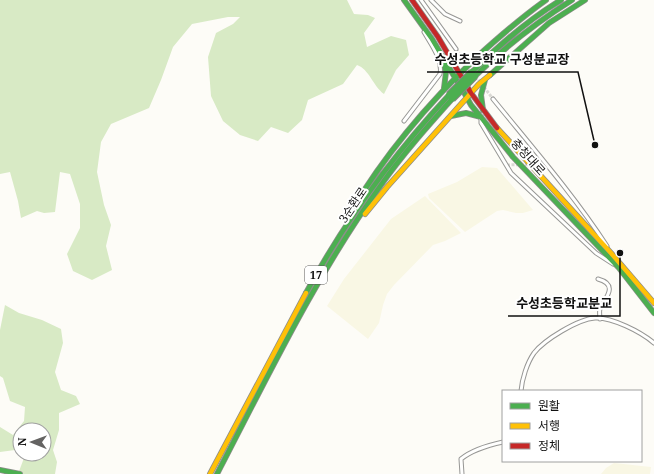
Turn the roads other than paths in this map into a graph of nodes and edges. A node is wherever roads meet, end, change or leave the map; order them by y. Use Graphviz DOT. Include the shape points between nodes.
graph roads {
  1 [pos="404,0"];
  2 [pos="412,0"];
  3 [pos="420,0"];
  4 [pos="431,0"];
  5 [pos="546,0"];
  6 [pos="560,0"];
  7 [pos="572,0"];
  8 [pos="585,0"];
  9 [pos="417,18"];
  10 [pos="460,21"];
  11 [pos="456,49"];
  12 [pos="446,56"];
  13 [pos="474,60"];
  14 [pos="466,68"];
  15 [pos="473,74"];
  16 [pos="457,76"];
  17 [pos="486,77"];
  18 [pos="449,84"];
  19 [pos="479,84"];
  20 [pos="443,91"];
  21 [pos="451,97"];
  22 [pos="467,97"];
  23 [pos="493,99"];
  24 [pos="482,110"];
  25 [pos="450,117"];
  26 [pos="481,117"];
  27 [pos="404,121"];
  28 [pos="336,252"];
  29 [pos="611,252"];
  30 [pos="322,265"];
  31 [pos="619,268"];
  32 [pos="598,279"];
  33 [pos="654,303"];
  34 [pos="654,313"];
  35 [pos="600,319"];
  36 [pos="654,343"];
  37 [pos="521,390"];
  38 [pos="502,442"];
  39 [pos="0,470"];
  40 [pos="20,474"];
  41 [pos="210,474"];
  42 [pos="217,474"];
  43 [pos="462,474"];
  1 -- 9 [label="main road, 충청대로"];
  2 -- 12 [label="main road, 충청대로"];
  3 -- 11 [label="street"];
  4 -- 10 [label="street" via="445,14"];
  5 -- 13 [label="main road" via="523,16"];
  6 -- 15 [label="main road, 3순환로 / 17" via="517,30"];
  7 -- 15 [label="main road, 3순환로 / 17" via="518,37"];
  8 -- 17 [label="main road" via="549,23"];
  9 -- 12 [label="main road, 충청대로"];
  9 -- 27 [label="street" via="432,45 441,69 436,81"];
  12 -- 13 [label="main road" via="462,62"];
  12 -- 16 [label="main road, 충청대로"];
  12 -- 20 [label="main road"];
  13 -- 14 [label="main road"];
  14 -- 16 [label="main road"];
  14 -- 19 [label="main road"];
  15 -- 21 [label="main road, 3순환로 / 17, bridge"];
  16 -- 18 [label="main road"];
  16 -- 22 [label="main road, 충청대로"];
  17 -- 19 [label="main road"];
  17 -- 24 [label="main road" via="481,92"];
  18 -- 20 [label="main road"];
  18 -- 22 [label="main road"];
  19 -- 22 [label="main road"];
  20 -- 30 [label="main road" via="412,124 379,166"];
  21 -- 28 [label="main road, 3순환로 / 17" via="372,196"];
  21 -- 30 [label="main road, 3순환로 / 17" via="416,131 381,175"];
  22 -- 24 [label="main road, 충청대로"];
  22 -- 25 [label="main road"];
  22 -- 26 [label="main road, 충청대로"];
  23 -- 29 [label="street" via="552,171"];
  24 -- 29 [label="main road, 충청대로"];
  25 -- 26 [label="main road" via="466,113"];
  25 -- 28 [label="main road" via="378,197"];
  26 -- 31 [label="main road, 충청대로" via="534,180"];
  26 -- 31 [label="street" via="481,123 511,173 596,253"];
  28 -- 42 [label="main road, 3순환로 / 17" via="300,314"];
  29 -- 33 [label="main road, 충청대로"];
  30 -- 41 [label="main road, 3순환로 / 17"];
  31 -- 34 [label="main road, 충청대로"];
  32 -- 35 [label="street" via="607,284 609,292 600,310"];
  35 -- 36 [label="street" via="639,332"];
  35 -- 37 [label="street" via="577,323 541,345 528,365"];
  38 -- 43 [label="street" via="476,450 461,458"];
  39 -- 40 [label="main road"];
}
